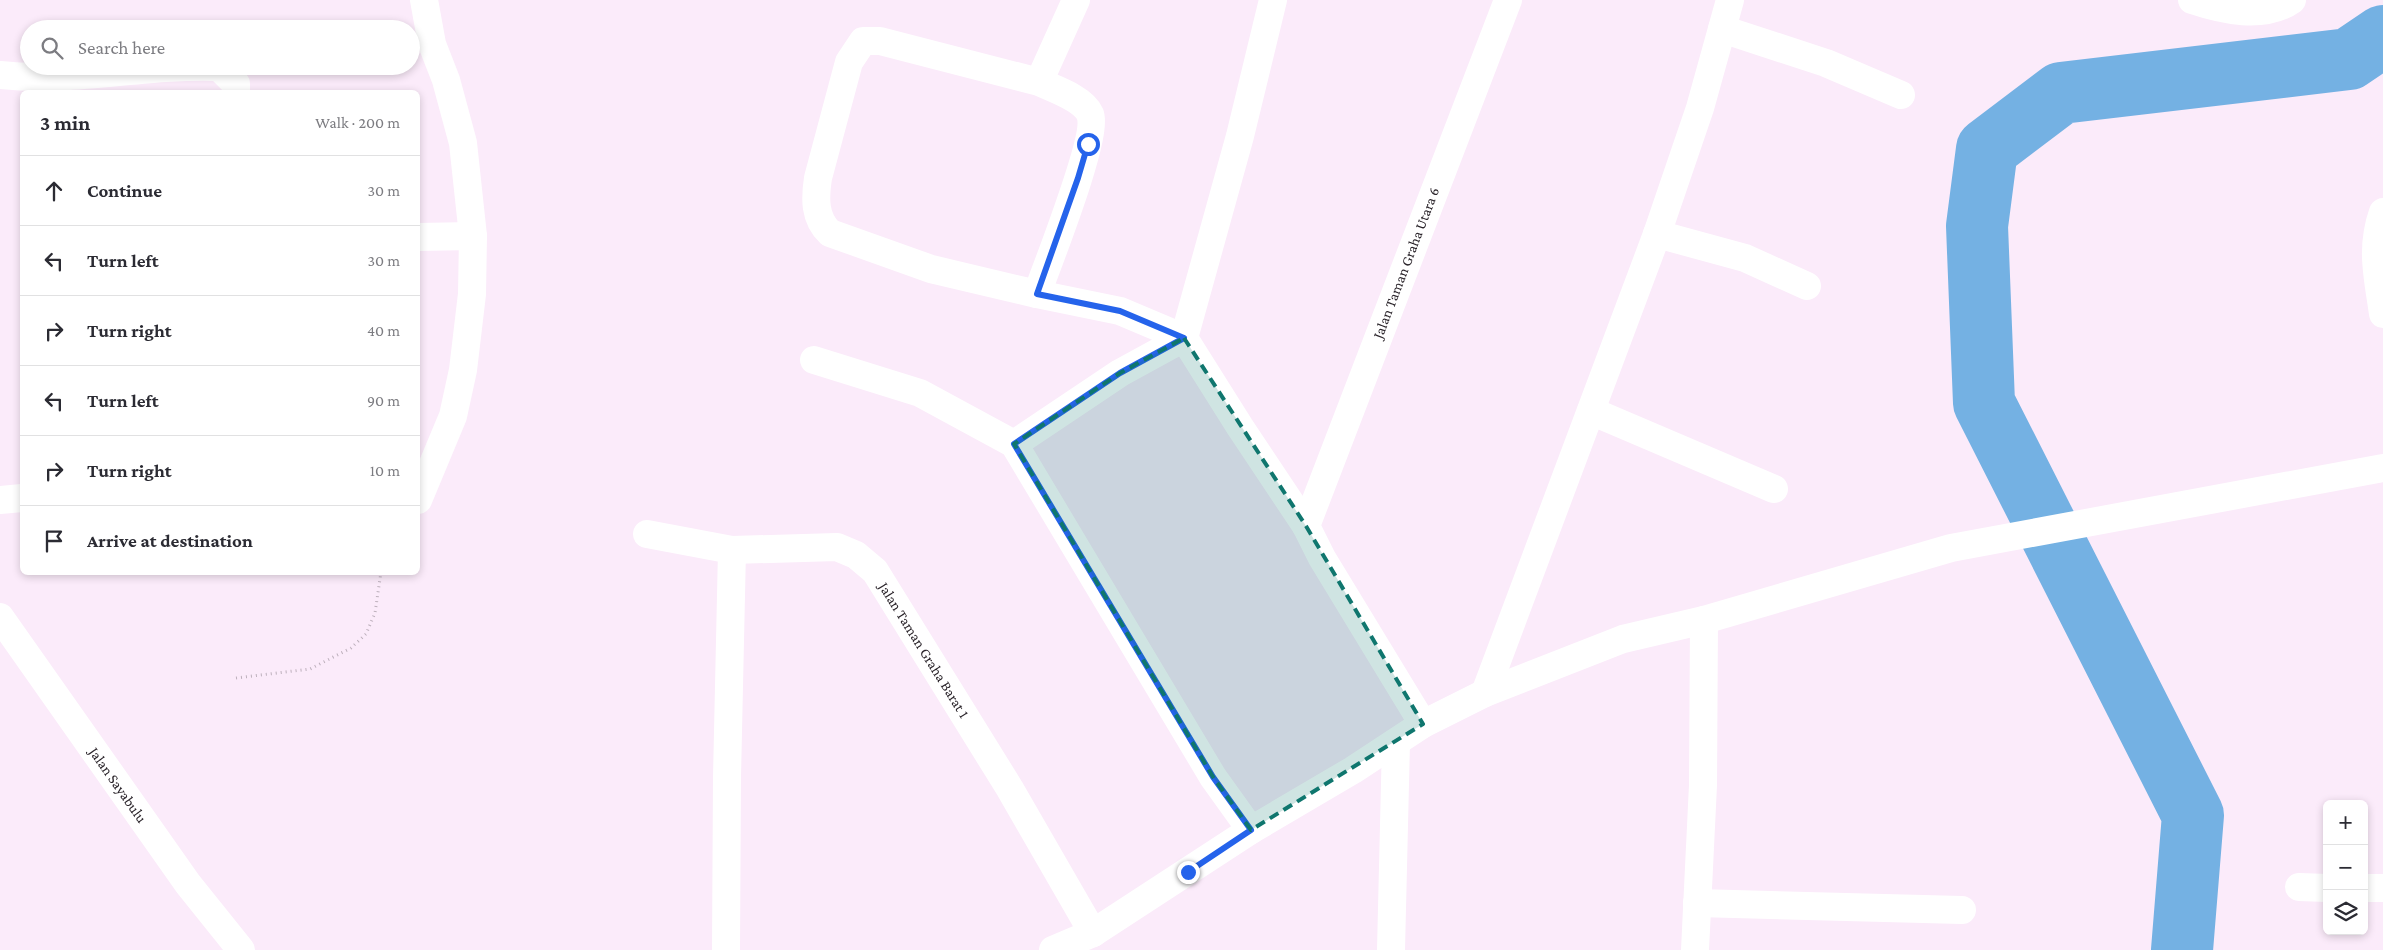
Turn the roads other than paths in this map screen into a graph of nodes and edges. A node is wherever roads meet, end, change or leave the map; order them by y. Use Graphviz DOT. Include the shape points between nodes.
graph roads {
  1 [pos="424,0"];
  2 [pos="1076,0"];
  3 [pos="1273,0"];
  4 [pos="1508,0"];
  5 [pos="1730,0"];
  6 [pos="2192,0"];
  7 [pos="2292,0"];
  8 [pos="1722,29"];
  9 [pos="102,75"];
  10 [pos="227,75"];
  11 [pos="0,76"];
  12 [pos="1039,82"];
  13 [pos="236,90"];
  14 [pos="1901,95"];
  15 [pos="2383,212"];
  16 [pos="1657,234"];
  17 [pos="473,236"];
  18 [pos="420,237"];
  19 [pos="1807,286"];
  20 [pos="1037,294"];
  21 [pos="2383,314"];
  22 [pos="1184,338"];
  23 [pos="814,360"];
  24 [pos="1591,411"];
  25 [pos="1014,444"];
  26 [pos="2383,468"];
  27 [pos="1774,489"];
  28 [pos="420,495"];
  29 [pos="20,498"];
  30 [pos="0,500"];
  31 [pos="1306,526"];
  32 [pos="647,534"];
  33 [pos="732,550"];
  34 [pos="0,617"];
  35 [pos="1704,620"];
  36 [pos="1485,693"];
  37 [pos="1423,724"];
  38 [pos="1396,742"];
  39 [pos="1251,830"];
  40 [pos="2299,887"];
  41 [pos="2323,888"];
  42 [pos="2368,888"];
  43 [pos="2383,888"];
  44 [pos="1697,904"];
  45 [pos="1962,910"];
  46 [pos="1094,933"];
  47 [pos="241,950"];
  48 [pos="726,950"];
  49 [pos="1053,950"];
  50 [pos="1391,950"];
  51 [pos="1695,950"];
  1 -- 17 [label="street" via="432,44 446,80 463,143"];
  2 -- 12 [label="street"];
  3 -- 22 [label="street" via="1240,136"];
  4 -- 31 [label="street, Jalan Taman Graha Utara 6"];
  5 -- 8 [label="street"];
  6 -- 7 [label="street" via="2211,7 2251,12"];
  8 -- 14 [label="street" via="1826,63"];
  8 -- 16 [label="street" via="1700,108"];
  9 -- 11 [label="street"];
  10 -- 13 [label="street" via="236,84"];
  12 -- 20 [label="street" via="1081,103 1090,114 1092,127 1078,178"];
  12 -- 20 [label="street" via="880,41 863,41 849,62 816,193 818,216 830,233 931,269"];
  15 -- 21 [label="street" via="2376,233 2375,250"];
  16 -- 19 [label="street" via="1745,258"];
  16 -- 24 [label="street"];
  17 -- 18 [label="street"];
  17 -- 28 [label="street" via="472,294 463,370 453,416"];
  20 -- 22 [label="street" via="1120,311"];
  22 -- 25 [label="street" via="1120,373"];
  22 -- 31 [label="street"];
  23 -- 25 [label="street" via="920,393"];
  24 -- 27 [label="street"];
  24 -- 36 [label="street"];
  25 -- 39 [label="street" via="1213,777"];
  26 -- 35 [label="street" via="1951,548"];
  29 -- 30 [label="street"];
  31 -- 37 [label="street" via="1322,558"];
  32 -- 33 [label="street, Jalan Taman Graha Barat 1"];
  33 -- 46 [label="street, Jalan Taman Graha Barat 1" via="837,547 875,570"];
  33 -- 48 [label="street"];
  34 -- 47 [label="street, Jalan Sayabulu" via="188,884"];
  35 -- 36 [label="street" via="1623,639"];
  35 -- 44 [label="street"];
  36 -- 37 [label="street"];
  37 -- 38 [label="street"];
  38 -- 39 [label="street"];
  38 -- 50 [label="street"];
  39 -- 46 [label="street"];
  40 -- 41 [label="street"];
  42 -- 43 [label="street"];
  44 -- 45 [label="street"];
  44 -- 51 [label="street"];
  46 -- 49 [label="street"];
}
